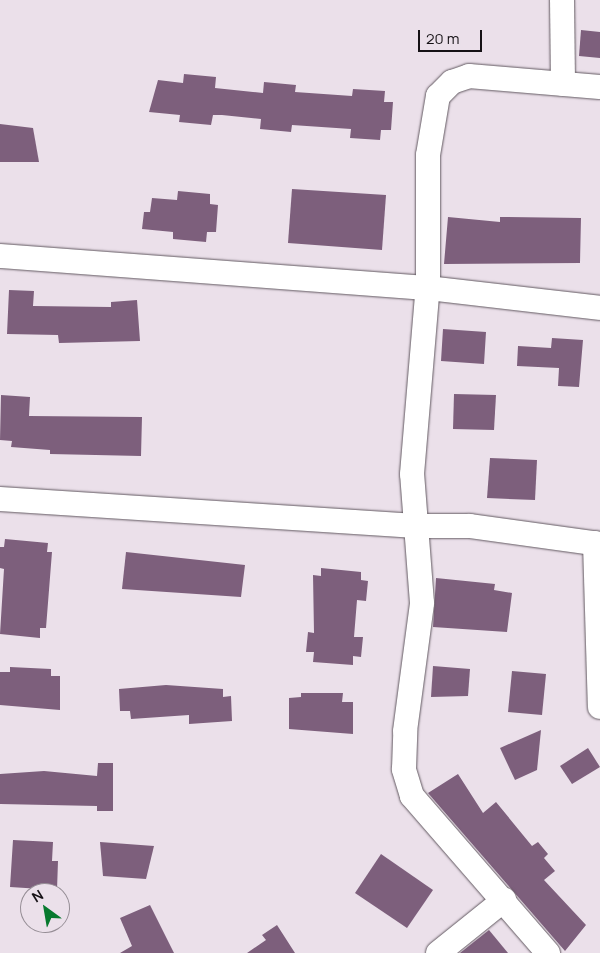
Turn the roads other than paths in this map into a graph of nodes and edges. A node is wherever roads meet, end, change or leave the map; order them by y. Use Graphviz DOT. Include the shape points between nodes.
graph roads {
  1 [pos="562,0"];
  2 [pos="563,84"];
  3 [pos="600,87"];
  4 [pos="0,256"];
  5 [pos="428,288"];
  6 [pos="600,308"];
  7 [pos="0,499"];
  8 [pos="416,526"];
  9 [pos="598,544"];
  10 [pos="600,707"];
  11 [pos="504,900"];
  12 [pos="438,953"];
  13 [pos="548,953"];
  1 -- 2 [label="street"];
  2 -- 3 [label="street"];
  2 -- 5 [label="street" via="469,76 452,82 438,96 428,155"];
  4 -- 5 [label="street"];
  5 -- 6 [label="street"];
  5 -- 8 [label="street" via="412,474"];
  7 -- 8 [label="street"];
  8 -- 9 [label="street" via="470,526"];
  8 -- 11 [label="street" via="422,603 405,731 404,769 412,796"];
  9 -- 10 [label="street"];
  11 -- 12 [label="street"];
  11 -- 13 [label="street"];
}
